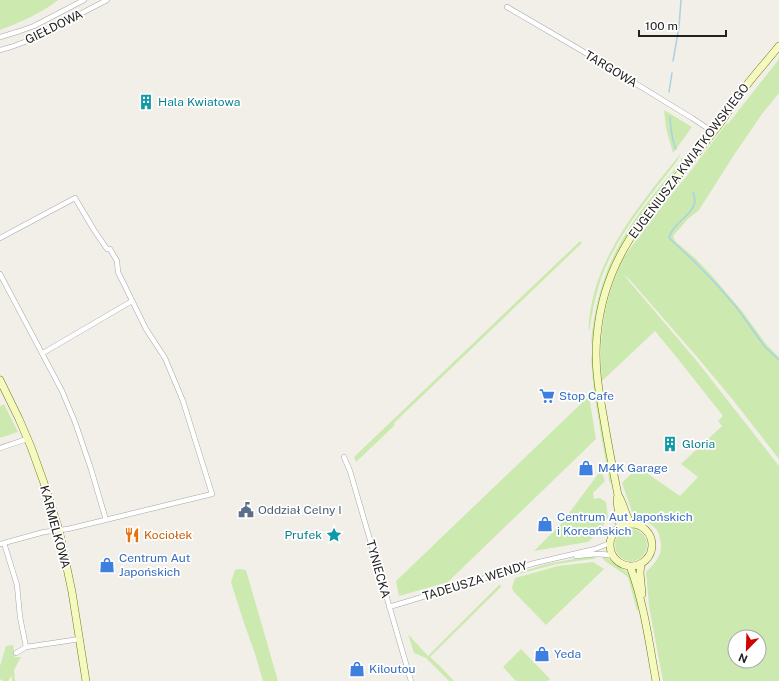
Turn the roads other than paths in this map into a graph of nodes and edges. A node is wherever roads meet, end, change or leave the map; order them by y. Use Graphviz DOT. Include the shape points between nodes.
graph roads {
  1 [pos="84,0"];
  2 [pos="108,0"];
  3 [pos="100,2"];
  4 [pos="75,5"];
  5 [pos="507,7"];
  6 [pos="80,14"];
  7 [pos="0,37"];
  8 [pos="779,46"];
  9 [pos="0,50"];
  10 [pos="713,132"];
  11 [pos="0,238"];
  12 [pos="0,274"];
  13 [pos="132,301"];
  14 [pos="42,353"];
  15 [pos="0,380"];
  16 [pos="27,439"];
  17 [pos="0,448"];
  18 [pos="344,457"];
  19 [pos="618,495"];
  20 [pos="106,520"];
  21 [pos="631,524"];
  22 [pos="620,527"];
  23 [pos="59,530"];
  24 [pos="2,543"];
  25 [pos="610,543"];
  26 [pos="613,556"];
  27 [pos="562,557"];
  28 [pos="641,564"];
  29 [pos="630,566"];
  30 [pos="642,604"];
  31 [pos="389,607"];
  32 [pos="80,639"];
  33 [pos="26,647"];
  34 [pos="16,653"];
  35 [pos="86,681"];
  36 [pos="411,681"];
  37 [pos="656,681"];
  1 -- 4 [label="street, GIEŁDOWA"];
  2 -- 3 [label="street, GIEŁDOWA"];
  3 -- 6 [label="street, GIEŁDOWA"];
  4 -- 6 [label="street"];
  4 -- 7 [label="street, GIEŁDOWA" via="20,32"];
  5 -- 10 [label="street, TARGOWA"];
  6 -- 9 [label="street, GIEŁDOWA" via="30,40"];
  8 -- 10 [label="main road, EUGENIUSZA KWIATKOWSKIEGO"];
  10 -- 19 [label="main road, EUGENIUSZA KWIATKOWSKIEGO" via="650,209 630,238 615,266 604,297 597,336 597,371"];
  11 -- 13 [label="street" via="75,198 117,261 118,272"];
  12 -- 14 [label="street"];
  13 -- 14 [label="street"];
  13 -- 20 [label="street" via="165,358 180,393 212,494"];
  14 -- 20 [label="street" via="75,422"];
  15 -- 16 [label="main road, KARMELKOWA"];
  16 -- 17 [label="street"];
  16 -- 23 [label="main road, KARMELKOWA"];
  18 -- 31 [label="street, TYNIECKA"];
  19 -- 21 [label="main road, EUGENIUSZA KWIATKOWSKIEGO"];
  19 -- 22 [label="main road, EUGENIUSZA KWIATKOWSKIEGO"];
  20 -- 23 [label="street"];
  21 -- 22 [label="main road"];
  21 -- 28 [label="main road" via="642,527 652,540 649,556"];
  22 -- 25 [label="main road" via="612,535"];
  23 -- 24 [label="street"];
  23 -- 32 [label="main road, KARMELKOWA"];
  24 -- 33 [label="street" via="17,585"];
  25 -- 26 [label="main road"];
  25 -- 27 [label="street, TADEUSZA WENDY"];
  26 -- 27 [label="street, TADEUSZA WENDY" via="600,554"];
  26 -- 29 [label="main road" via="620,563"];
  27 -- 31 [label="street, TADEUSZA WENDY"];
  28 -- 29 [label="main road"];
  28 -- 30 [label="main road"];
  29 -- 30 [label="main road"];
  30 -- 37 [label="main road"];
  31 -- 36 [label="street, TYNIECKA"];
  32 -- 33 [label="street"];
  32 -- 35 [label="main road, KARMELKOWA"];
  33 -- 34 [label="street"];
}
